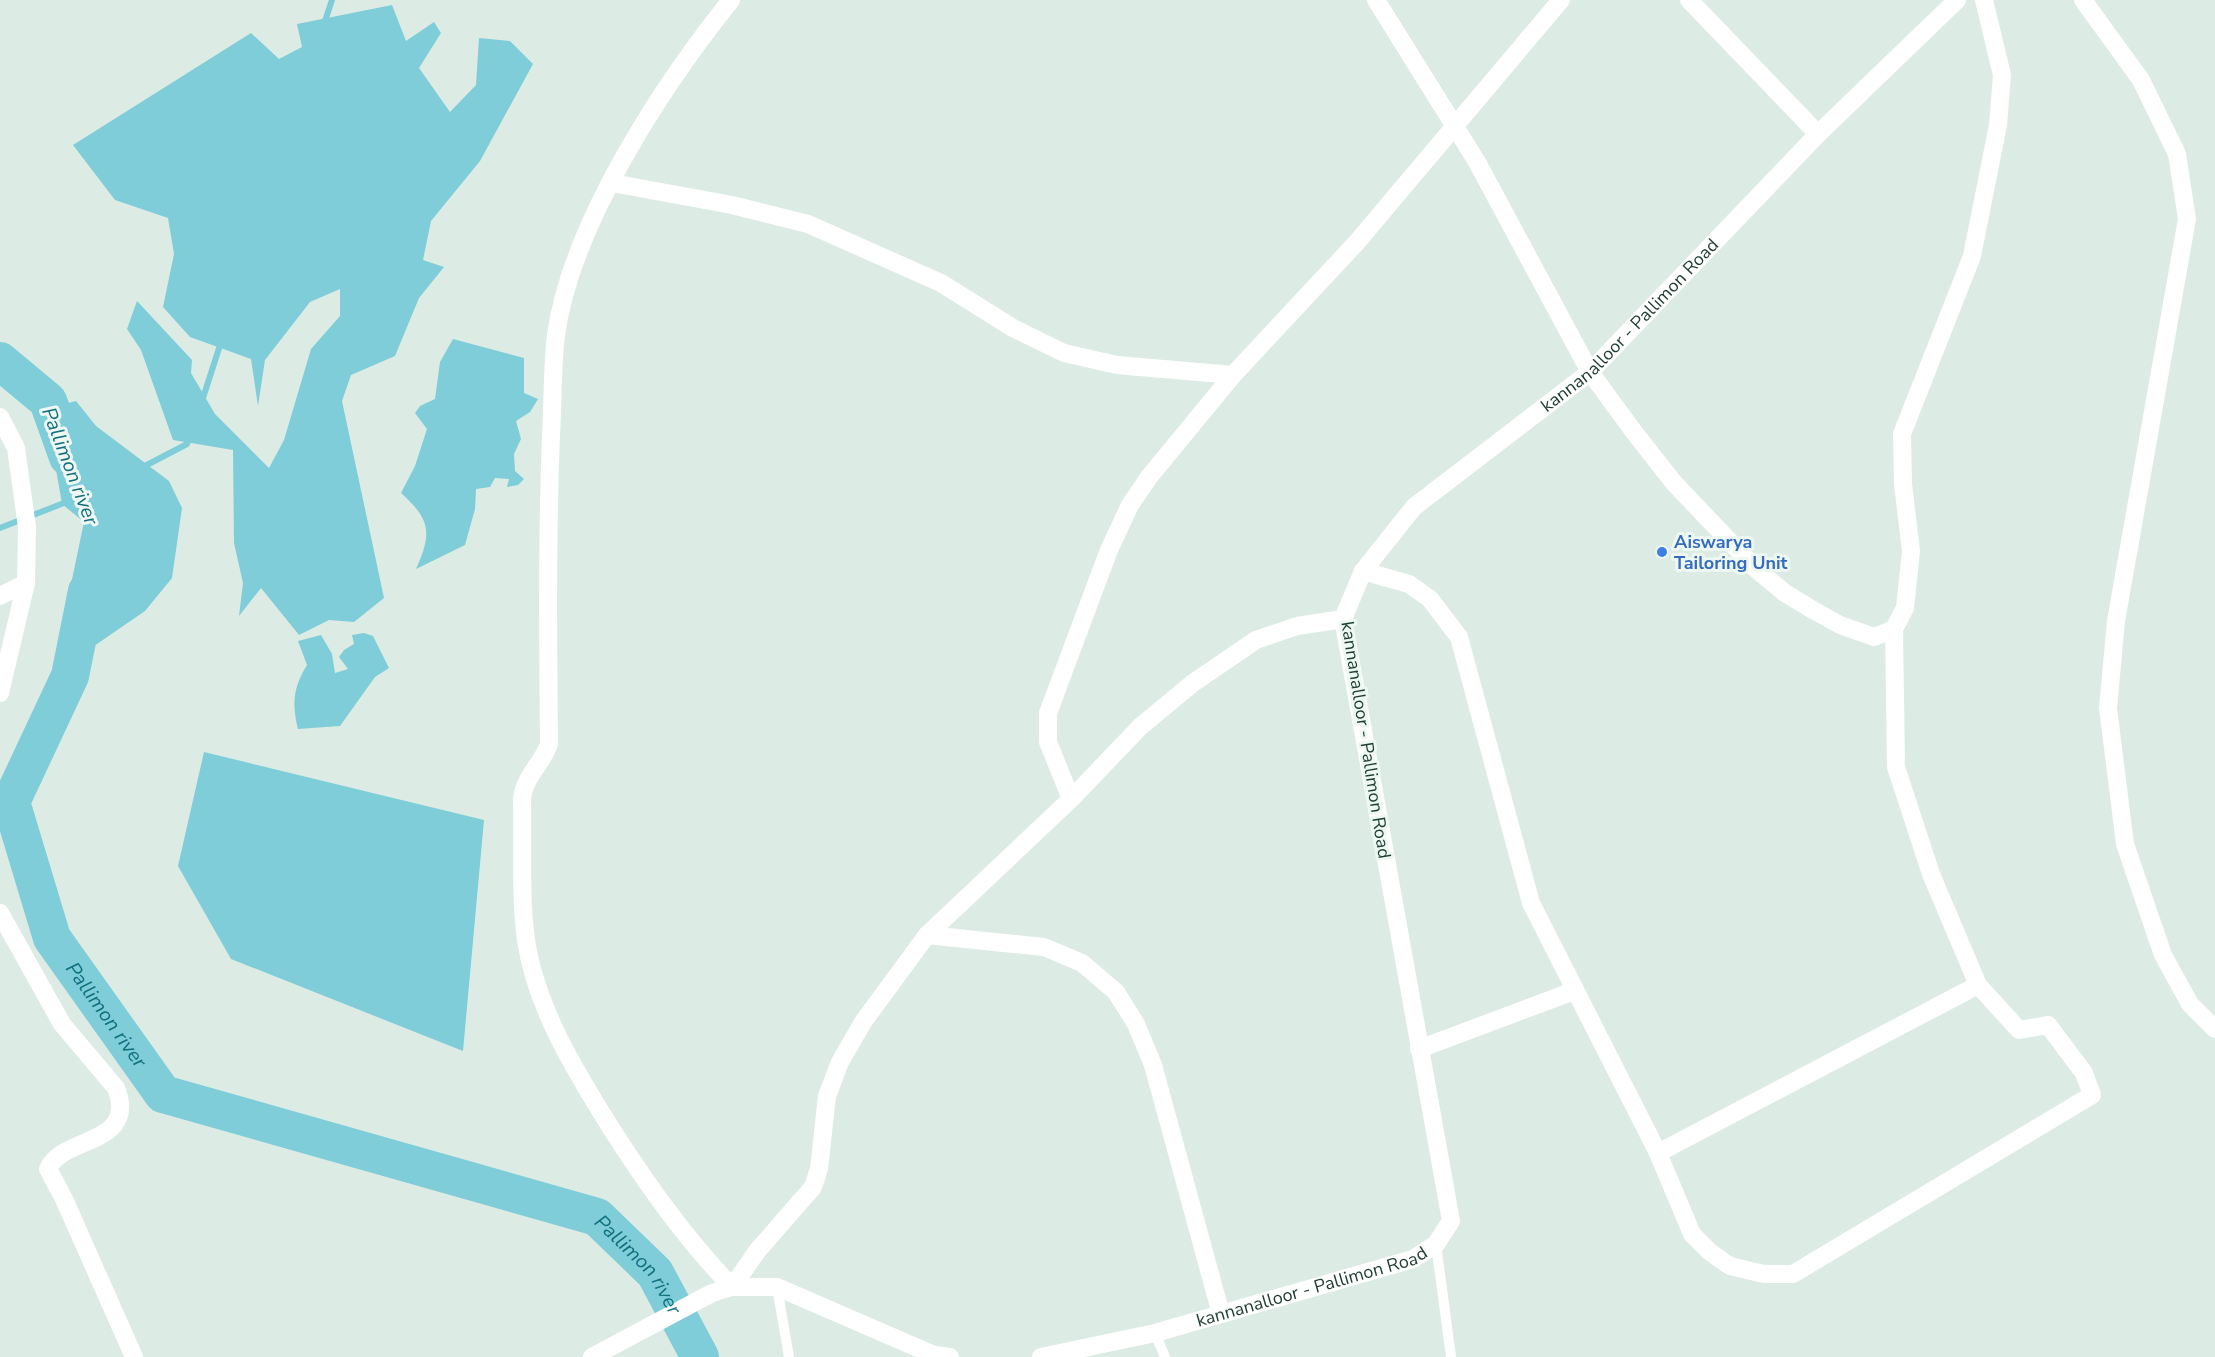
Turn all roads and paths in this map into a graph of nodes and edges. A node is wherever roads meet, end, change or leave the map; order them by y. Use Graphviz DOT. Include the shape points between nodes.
graph roads {
  1 [pos="731,0"];
  2 [pos="1376,0"];
  3 [pos="1561,0"];
  4 [pos="1689,0"];
  5 [pos="1956,0"];
  6 [pos="1984,0"];
  7 [pos="2083,0"];
  8 [pos="1456,127"];
  9 [pos="1818,134"];
  10 [pos="612,183"];
  11 [pos="1590,372"];
  12 [pos="1233,375"];
  13 [pos="0,417"];
  14 [pos="1363,571"];
  15 [pos="26,583"];
  16 [pos="0,596"];
  17 [pos="1343,619"];
  18 [pos="1894,629"];
  19 [pos="0,693"];
  20 [pos="1071,799"];
  21 [pos="0,913"];
  22 [pos="927,935"];
  23 [pos="1978,985"];
  24 [pos="1574,991"];
  25 [pos="2215,1029"];
  26 [pos="1419,1048"];
  27 [pos="1658,1153"];
  28 [pos="1436,1244"];
  29 [pos="732,1287"];
  30 [pos="777,1287"];
  31 [pos="1221,1314"];
  32 [pos="1155,1333"];
  33 [pos="134,1357"];
  34 [pos="592,1357"];
  35 [pos="789,1357"];
  36 [pos="950,1357"];
  37 [pos="1041,1357"];
  38 [pos="1166,1357"];
  39 [pos="1451,1357"];
  1 -- 10 [label="street" via="690,52"];
  2 -- 8 [label="street"];
  3 -- 8 [label="street"];
  4 -- 9 [label="street"];
  5 -- 9 [label="street, kannanalloor - Pallimon Road"];
  6 -- 18 [label="street" via="2002,75 1998,125 1972,256 1902,434 1911,551 1905,608"];
  7 -- 25 [label="street" via="2141,80 2177,154 2187,219 2116,621 2109,708 2125,844 2163,955 2190,1004"];
  8 -- 11 [label="street"];
  8 -- 12 [label="street" via="1357,242"];
  9 -- 11 [label="street, kannanalloor - Pallimon Road"];
  10 -- 12 [label="street" via="808,224 941,283 1064,353 1117,365"];
  10 -- 29 [label="street" via="594,216 572,273 556,334 547,531 549,744 544,758 524,784 522,799 526,940 544,1005 574,1068 676,1224"];
  11 -- 14 [label="street, kannanalloor - Pallimon Road" via="1414,507"];
  11 -- 18 [label="street" via="1674,483 1785,593 1840,625 1874,637"];
  12 -- 20 [label="street" via="1149,477 1108,550 1048,713 1048,742"];
  13 -- 15 [label="street" via="16,448 27,527"];
  14 -- 17 [label="street, kannanalloor - Pallimon Road"];
  14 -- 24 [label="street" via="1409,584 1430,599 1459,637 1531,903"];
  15 -- 16 [label="street"];
  15 -- 19 [label="street"];
  17 -- 20 [label="street" via="1297,626 1256,640 1192,682 1141,726"];
  17 -- 26 [label="street, kannanalloor - Pallimon Road"];
  18 -- 23 [label="street" via="1896,767 1931,874"];
  20 -- 22 [label="street"];
  21 -- 33 [label="street" via="62,1024 116,1088 120,1100 110,1129 98,1140 64,1150 52,1158 48,1168"];
  22 -- 29 [label="street" via="863,1022 840,1062 827,1096 819,1169 813,1187 758,1250"];
  22 -- 31 [label="street" via="1044,947 1082,963 1116,992 1136,1024 1153,1065"];
  23 -- 27 [label="street"];
  23 -- 27 [label="street" via="2019,1030 2049,1025 2084,1073 2092,1095 1792,1274 1764,1275 1730,1266 1710,1252 1692,1234"];
  24 -- 26 [label="street"];
  24 -- 27 [label="street"];
  26 -- 28 [label="street, kannanalloor - Pallimon Road" via="1451,1221"];
  28 -- 31 [label="street, kannanalloor - Pallimon Road" via="1413,1259"];
  28 -- 39 [label="lane"];
  29 -- 30 [label="street"];
  29 -- 34 [label="street" via="712,1293"];
  30 -- 35 [label="lane"];
  30 -- 36 [label="street" via="934,1355"];
  31 -- 32 [label="street, kannanalloor - Pallimon Road"];
  32 -- 37 [label="street, kannanalloor - Pallimon Road"];
  32 -- 38 [label="lane"];
}
